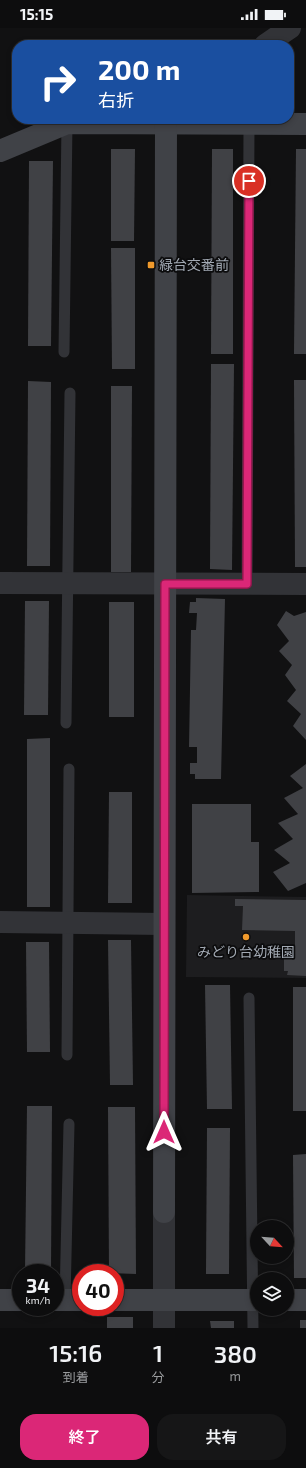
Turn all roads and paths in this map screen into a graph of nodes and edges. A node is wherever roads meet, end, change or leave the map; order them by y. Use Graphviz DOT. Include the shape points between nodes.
graph roads {
  1 [pos="290,28"];
  2 [pos="272,40"];
  3 [pos="65,124"];
  4 [pos="67,124"];
  5 [pos="168,124"];
  6 [pos="229,124"];
  7 [pos="306,124"];
  8 [pos="249,125"];
  9 [pos="0,151"];
  10 [pos="64,352"];
  11 [pos="70,393"];
  12 [pos="0,583"];
  13 [pos="68,584"];
  14 [pos="165,584"];
  15 [pos="247,584"];
  16 [pos="306,584"];
  17 [pos="66,723"];
  18 [pos="69,769"];
  19 [pos="0,922"];
  20 [pos="68,923"];
  21 [pos="164,924"];
  22 [pos="249,998"];
  23 [pos="67,1055"];
  24 [pos="69,1124"];
  25 [pos="254,1272"];
  26 [pos="165,1299"];
  27 [pos="67,1300"];
  28 [pos="124,1300"];
  29 [pos="250,1300"];
  30 [pos="294,1300"];
  31 [pos="306,1300"];
  32 [pos="254,1316"];
  33 [pos="164,1328"];
  34 [pos="253,1328"];
  1 -- 2 [label="street"];
  3 -- 9 [label="street"];
  4 -- 10 [label="lane"];
  5 -- 14 [label="street"];
  6 -- 8 [label="street"];
  7 -- 8 [label="street"];
  8 -- 15 [label="lane"];
  11 -- 13 [label="lane"];
  12 -- 13 [label="street"];
  13 -- 14 [label="street"];
  13 -- 17 [label="lane"];
  14 -- 15 [label="street"];
  14 -- 21 [label="street"];
  15 -- 16 [label="street"];
  18 -- 20 [label="lane"];
  19 -- 20 [label="street"];
  20 -- 21 [label="street"];
  20 -- 23 [label="lane"];
  21 -- 26 [label="street"];
  22 -- 25 [label="lane"];
  24 -- 27 [label="lane"];
  26 -- 28 [label="street"];
  26 -- 29 [label="street"];
  26 -- 33 [label="street"];
  30 -- 31 [label="street"];
  32 -- 34 [label="lane"];
}
